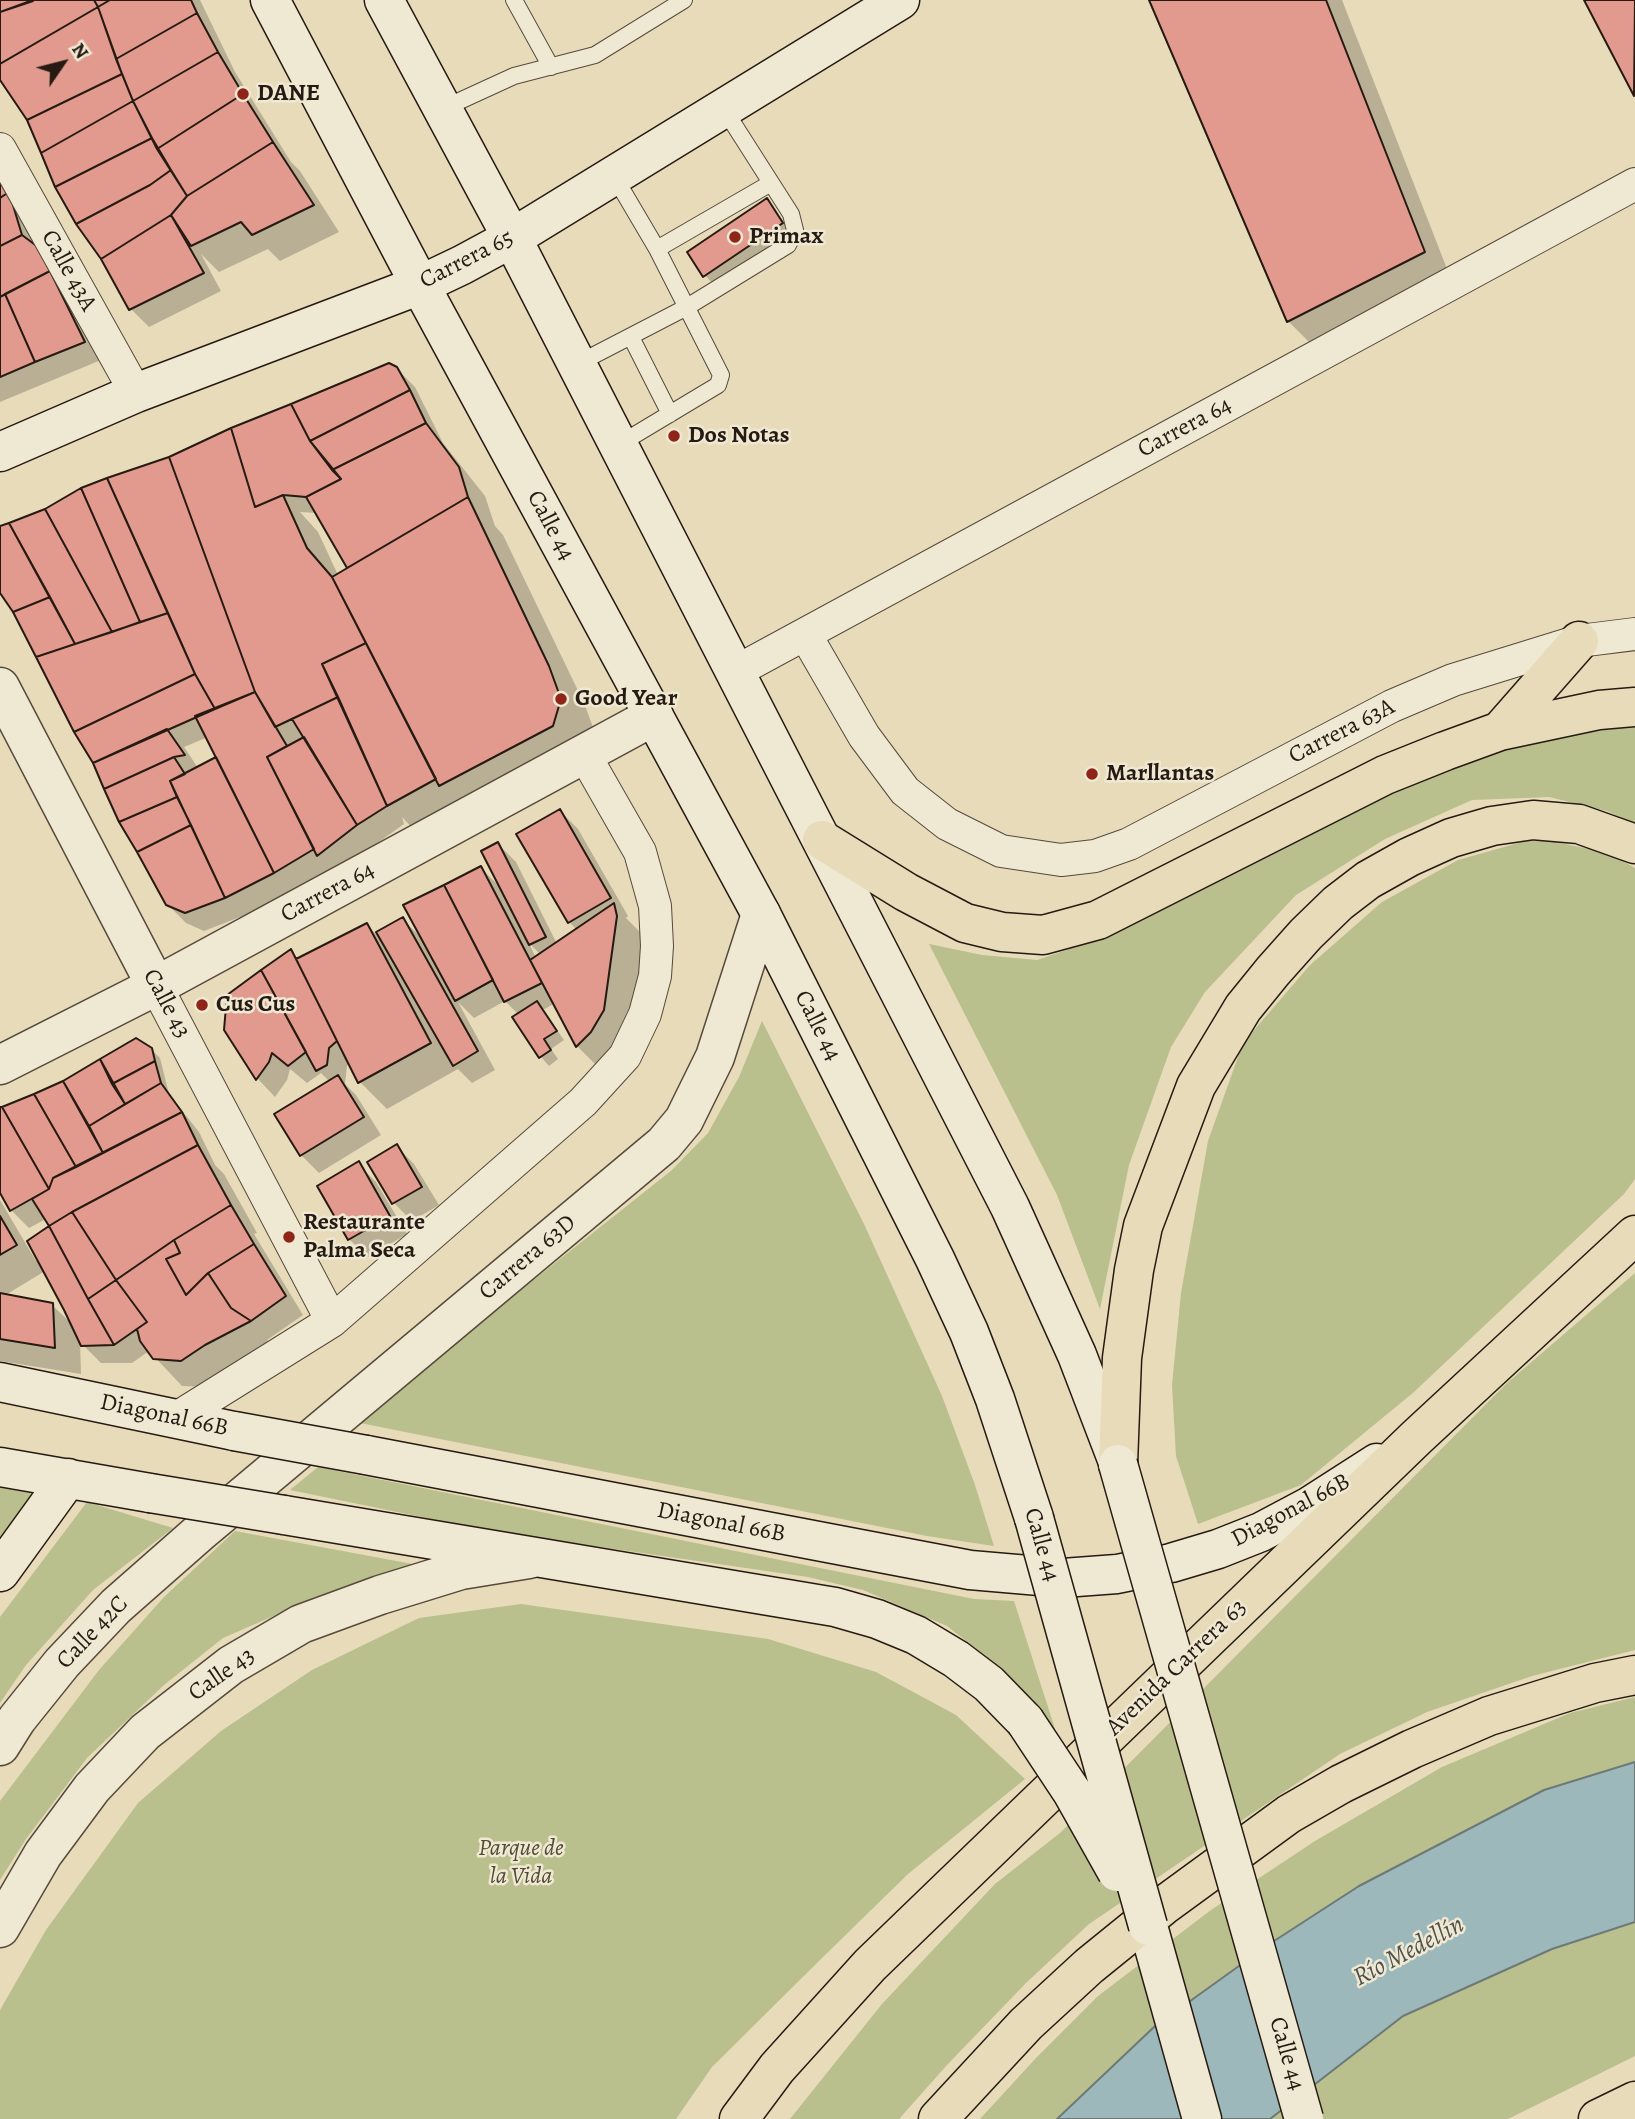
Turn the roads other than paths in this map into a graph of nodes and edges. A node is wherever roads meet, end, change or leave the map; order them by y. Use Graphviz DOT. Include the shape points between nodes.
graph roads {
  1 [pos="270,0"];
  2 [pos="384,0"];
  3 [pos="514,0"];
  4 [pos="684,0"];
  5 [pos="900,0"];
  6 [pos="551,67"];
  7 [pos="442,109"];
  8 [pos="724,109"];
  9 [pos="0,149"];
  10 [pos="614,176"];
  11 [pos="771,183"];
  12 [pos="1635,184"];
  13 [pos="512,238"];
  14 [pos="657,249"];
  15 [pos="419,285"];
  16 [pos="687,307"];
  17 [pos="631,337"];
  18 [pos="577,364"];
  19 [pos="136,393"];
  20 [pos="670,414"];
  21 [pos="618,445"];
  22 [pos="0,452"];
  23 [pos="805,634"];
  24 [pos="1635,634"];
  25 [pos="1579,641"];
  26 [pos="735,672"];
  27 [pos="0,687"];
  28 [pos="1635,707"];
  29 [pos="654,716"];
  30 [pos="1500,731"];
  31 [pos="584,754"];
  32 [pos="822,840"];
  33 [pos="1635,844"];
  34 [pos="761,914"];
  35 [pos="156,986"];
  36 [pos="0,1065"];
  37 [pos="1635,1235"];
  38 [pos="332,1321"];
  39 [pos="0,1382"];
  40 [pos="175,1419"];
  41 [pos="1417,1437"];
  42 [pos="1118,1464"];
  43 [pos="0,1467"];
  44 [pos="68,1478"];
  45 [pos="199,1532"];
  46 [pos="538,1558"];
  47 [pos="0,1573"];
  48 [pos="1635,1675"];
  49 [pos="0,1746"];
  50 [pos="1147,1926"];
  51 [pos="0,1928"];
  52 [pos="1635,2101"];
  53 [pos="739,2119"];
  54 [pos="938,2119"];
  55 [pos="1202,2119"];
  56 [pos="1304,2119"];
  57 [pos="1598,2119"];
  1 -- 15 [label="main road, Calle 44"];
  2 -- 7 [label="main road, Calle 44"];
  3 -- 6 [label="lane"];
  4 -- 6 [label="lane" via="595,55"];
  5 -- 8 [label="main road, Carrera 65"];
  6 -- 7 [label="lane" via="514,76"];
  7 -- 13 [label="main road, Calle 44"];
  8 -- 10 [label="main road, Carrera 65"];
  8 -- 11 [label="lane"];
  9 -- 19 [label="street, Calle 43A"];
  10 -- 13 [label="main road, Carrera 65"];
  10 -- 14 [label="lane"];
  11 -- 14 [label="lane"];
  11 -- 16 [label="lane" via="791,215 795,230 788,245"];
  12 -- 23 [label="street, Carrera 64"];
  13 -- 15 [label="main road, Carrera 65"];
  13 -- 18 [label="main road, Calle 44"];
  14 -- 16 [label="lane"];
  15 -- 19 [label="main road, Carrera 65"];
  15 -- 29 [label="main road, Calle 44"];
  16 -- 17 [label="lane"];
  16 -- 20 [label="lane" via="721,374 718,385"];
  17 -- 18 [label="lane"];
  17 -- 20 [label="lane"];
  18 -- 21 [label="main road, Calle 44"];
  19 -- 22 [label="main road, Carrera 65"];
  20 -- 21 [label="lane"];
  21 -- 26 [label="main road, Calle 44"];
  23 -- 25 [label="street, Carrera 63A" via="864,736 905,791 947,824 1001,851 1062,860 1095,856 1129,844 1392,706 1453,680"];
  23 -- 26 [label="street, Carrera 64"];
  24 -- 25 [label="street, Carrera 63A"];
  25 -- 30 [label="highway"];
  26 -- 32 [label="main road, Calle 44"];
  27 -- 35 [label="main road, Calle 43"];
  28 -- 30 [label="highway"];
  29 -- 31 [label="main road, Carrera 64"];
  29 -- 34 [label="main road, Calle 44"];
  30 -- 32 [label="highway" via="1385,775 1098,920 1043,935 965,923"];
  31 -- 35 [label="main road, Carrera 64"];
  31 -- 38 [label="street" via="640,852 655,906 655,975 645,1014 625,1056 583,1102"];
  32 -- 42 [label="main road, Calle 44" via="1010,1207 1077,1355"];
  33 -- 42 [label="highway" via="1579,824 1534,820 1451,838 1368,880 1322,918 1273,971 1243,1008 1196,1086 1143,1226 1122,1359"];
  34 -- 45 [label="main road, Carrera 63D" via="715,1057 684,1119 664,1144"];
  34 -- 50 [label="main road, Calle 44, bridge" via="969,1332 1034,1518"];
  35 -- 36 [label="main road, Carrera 64"];
  35 -- 38 [label="street, Calle 43"];
  37 -- 41 [label="highway, Avenida Carrera 63"];
  38 -- 40 [label="street"];
  39 -- 40 [label="main road, Diagonal 66B"];
  40 -- 41 [label="main road, Diagonal 66B, bridge" via="971,1570 1063,1578 1171,1563 1261,1532"];
  41 -- 53 [label="highway, Avenida Carrera 63" via="870,1965 793,2049"];
  42 -- 56 [label="main road, Calle 44, bridge"];
  43 -- 44 [label="main road"];
  44 -- 46 [label="main road, bridge"];
  44 -- 47 [label="main road"];
  45 -- 49 [label="main road, Calle 42C" via="116,1606 62,1663"];
  46 -- 50 [label="main road, bridge" via="835,1607 916,1635 956,1658 1025,1721 1072,1792"];
  46 -- 51 [label="main road, Calle 43" via="461,1570 380,1595 301,1624 231,1665 145,1732 92,1788 43,1854"];
  48 -- 54 [label="highway" via="1489,1716 1412,1749 1289,1814 1089,1966 1026,2024"];
  50 -- 55 [label="main road, Calle 44"];
  52 -- 57 [label="highway"];
}
